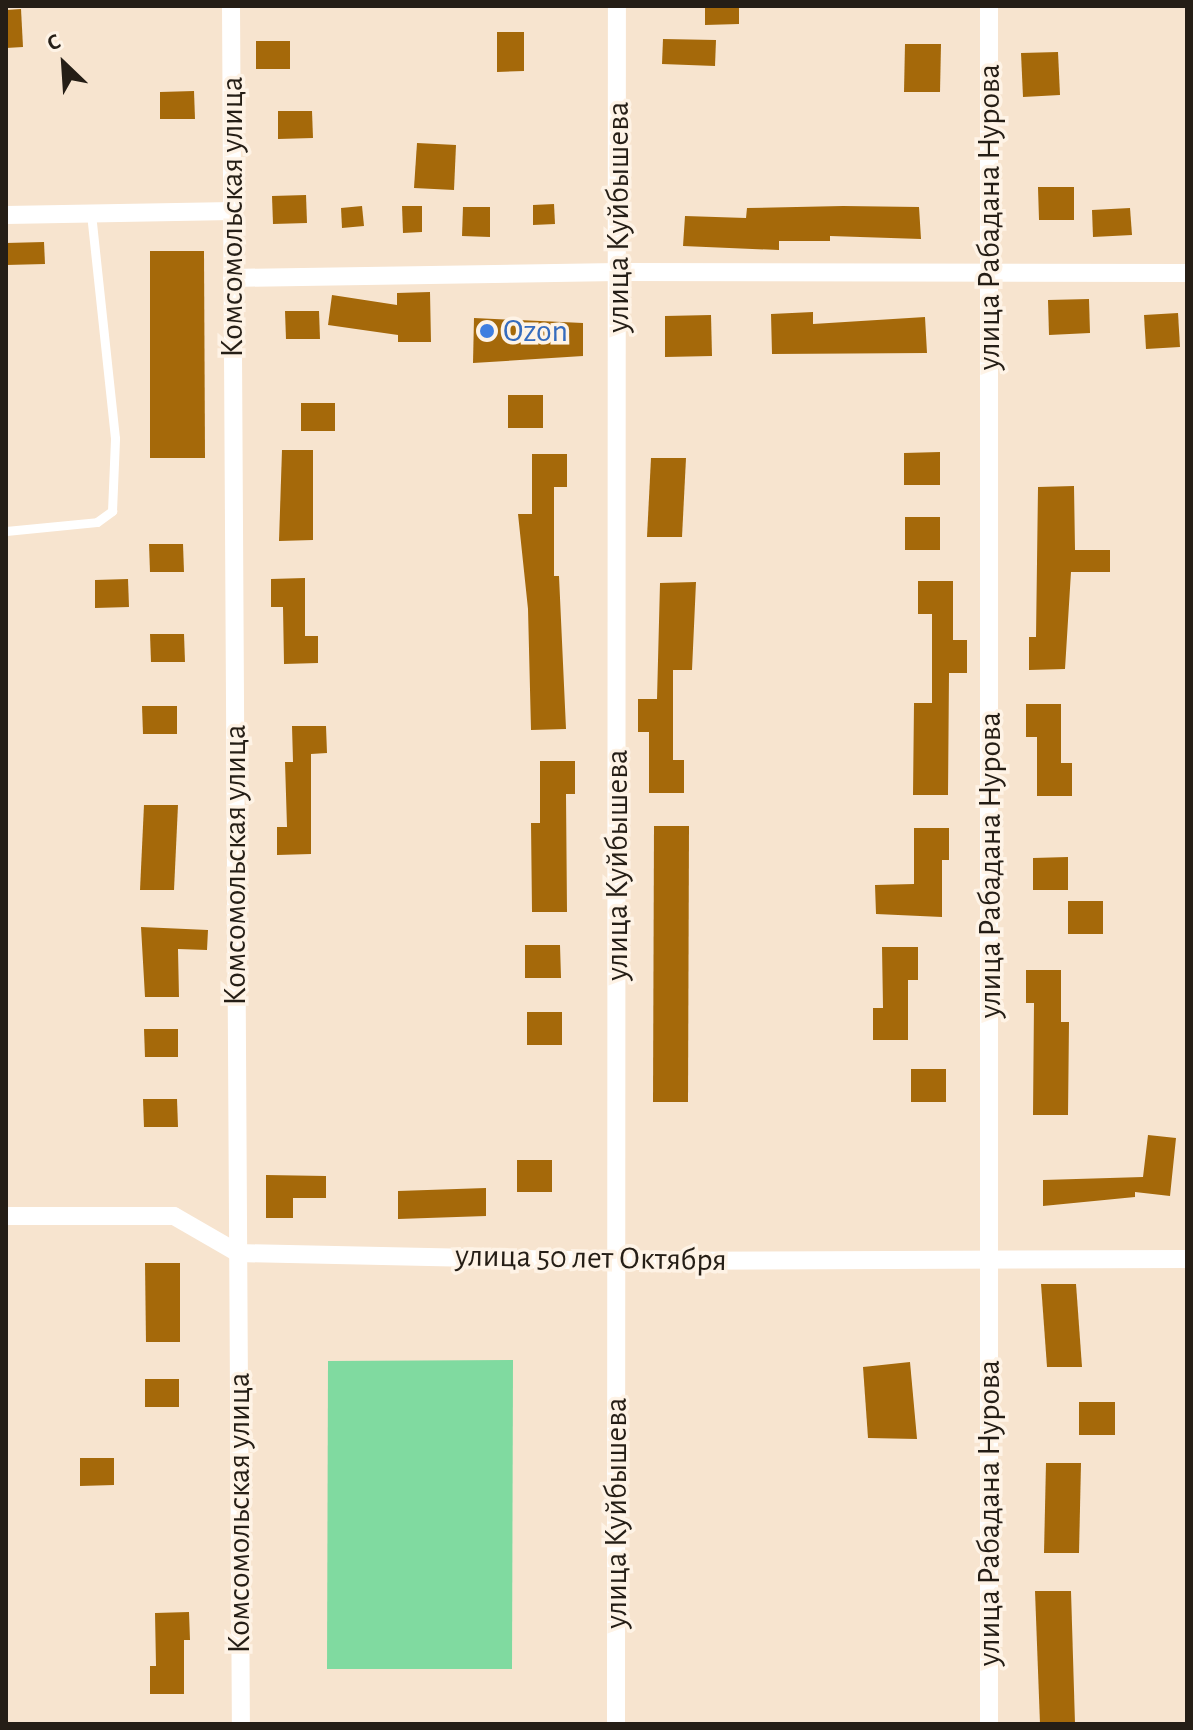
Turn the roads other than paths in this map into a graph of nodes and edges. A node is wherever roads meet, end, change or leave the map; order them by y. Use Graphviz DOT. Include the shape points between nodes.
graph roads {
  1 [pos="231,6"];
  2 [pos="617,6"];
  3 [pos="989,6"];
  4 [pos="233,211"];
  5 [pos="6,215"];
  6 [pos="91,215"];
  7 [pos="618,272"];
  8 [pos="989,273"];
  9 [pos="1187,273"];
  10 [pos="232,278"];
  11 [pos="6,531"];
  12 [pos="6,1216"];
  13 [pos="238,1253"];
  14 [pos="990,1258"];
  15 [pos="1187,1259"];
  16 [pos="617,1261"];
  17 [pos="241,1724"];
  18 [pos="616,1724"];
  19 [pos="989,1724"];
  1 -- 4 [label="street, Комсомольская улица"];
  2 -- 7 [label="street, улица Куйбышева"];
  3 -- 8 [label="street, улица Рабадана Нурова"];
  4 -- 6 [label="street"];
  4 -- 10 [label="street, Комсомольская улица"];
  5 -- 6 [label="street"];
  6 -- 11 [label="lane" via="115,438 112,511 97,522"];
  7 -- 8 [label="street"];
  7 -- 10 [label="street"];
  7 -- 16 [label="street, улица Куйбышева"];
  8 -- 9 [label="street"];
  8 -- 14 [label="street, улица Рабадана Нурова"];
  10 -- 13 [label="street, Комсомольская улица"];
  12 -- 13 [label="street, улица 50 лет Октября" via="174,1216"];
  13 -- 16 [label="street, улица 50 лет Октября"];
  13 -- 17 [label="street, Комсомольская улица"];
  14 -- 15 [label="street, улица 50 лет Октября"];
  14 -- 16 [label="street, улица 50 лет Октября"];
  14 -- 19 [label="street, улица Рабадана Нурова"];
  16 -- 18 [label="street, улица Куйбышева"];
}
